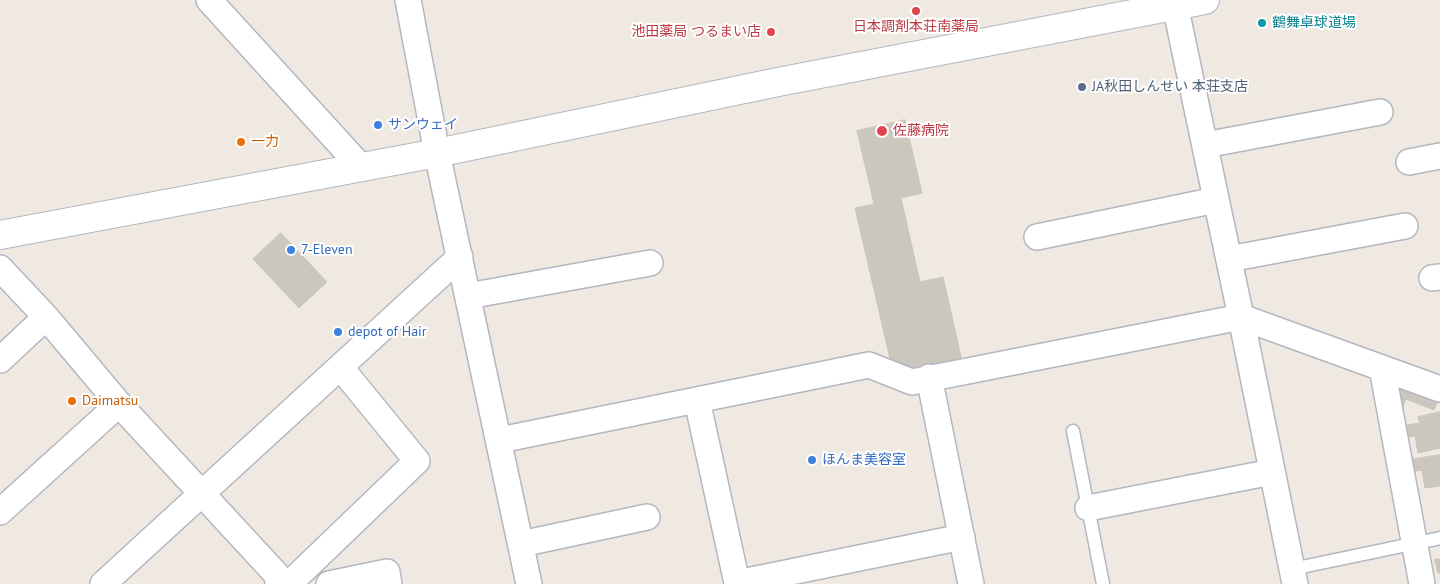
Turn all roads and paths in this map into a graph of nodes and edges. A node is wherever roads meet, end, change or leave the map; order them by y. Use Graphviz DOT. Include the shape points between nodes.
graph roads {
  1 [pos="209,0"];
  2 [pos="408,0"];
  3 [pos="1205,0"];
  4 [pos="1174,3"];
  5 [pos="1380,112"];
  6 [pos="1205,145"];
  7 [pos="437,152"];
  8 [pos="1440,156"];
  9 [pos="1409,162"];
  10 [pos="361,167"];
  11 [pos="1216,200"];
  12 [pos="1405,226"];
  13 [pos="0,235"];
  14 [pos="1037,237"];
  15 [pos="460,257"];
  16 [pos="1229,259"];
  17 [pos="650,263"];
  18 [pos="0,268"];
  19 [pos="468,296"];
  20 [pos="46,317"];
  21 [pos="1242,317"];
  22 [pos="0,360"];
  23 [pos="341,368"];
  24 [pos="1382,368"];
  25 [pos="929,377"];
  26 [pos="1440,389"];
  27 [pos="697,400"];
  28 [pos="119,404"];
  29 [pos="1073,430"];
  30 [pos="500,440"];
  31 [pos="1272,472"];
  32 [pos="203,493"];
  33 [pos="1088,508"];
  34 [pos="0,512"];
  35 [pos="647,517"];
  36 [pos="962,537"];
  37 [pos="1440,538"];
  38 [pos="521,544"];
  39 [pos="1414,544"];
  40 [pos="1293,576"];
  41 [pos="103,584"];
  42 [pos="278,584"];
  43 [pos="289,584"];
  44 [pos="329,584"];
  45 [pos="389,584"];
  46 [pos="529,584"];
  47 [pos="971,584"];
  48 [pos="1103,584"];
  49 [pos="1422,584"];
  1 -- 10 [label="street"];
  2 -- 7 [label="street"];
  3 -- 4 [label="street"];
  4 -- 6 [label="street"];
  4 -- 7 [label="street"];
  5 -- 6 [label="street"];
  6 -- 11 [label="street"];
  7 -- 10 [label="street"];
  7 -- 15 [label="street"];
  8 -- 9 [label="street"];
  10 -- 13 [label="street"];
  11 -- 14 [label="street"];
  11 -- 16 [label="street"];
  12 -- 16 [label="street"];
  15 -- 19 [label="street"];
  15 -- 23 [label="street"];
  16 -- 21 [label="street"];
  17 -- 19 [label="street"];
  18 -- 20 [label="street"];
  19 -- 30 [label="street"];
  20 -- 22 [label="street"];
  20 -- 28 [label="street"];
  21 -- 24 [label="street"];
  21 -- 25 [label="street"];
  21 -- 31 [label="street"];
  23 -- 32 [label="street"];
  23 -- 43 [label="street" via="417,461"];
  24 -- 26 [label="street"];
  24 -- 39 [label="street"];
  25 -- 27 [label="street" via="912,382 869,365"];
  25 -- 36 [label="street"];
  27 -- 30 [label="street"];
  27 -- 36 [label="street" via="737,583"];
  28 -- 32 [label="street"];
  28 -- 34 [label="street"];
  29 -- 33 [label="lane"];
  30 -- 38 [label="street"];
  31 -- 33 [label="street"];
  31 -- 40 [label="street"];
  32 -- 41 [label="street"];
  32 -- 42 [label="street" via="277,575"];
  33 -- 48 [label="lane"];
  35 -- 38 [label="street"];
  36 -- 47 [label="street"];
  37 -- 39 [label="lane"];
  38 -- 46 [label="street"];
  39 -- 40 [label="lane"];
  39 -- 49 [label="street"];
  44 -- 45 [label="street" via="387,572"];
}
